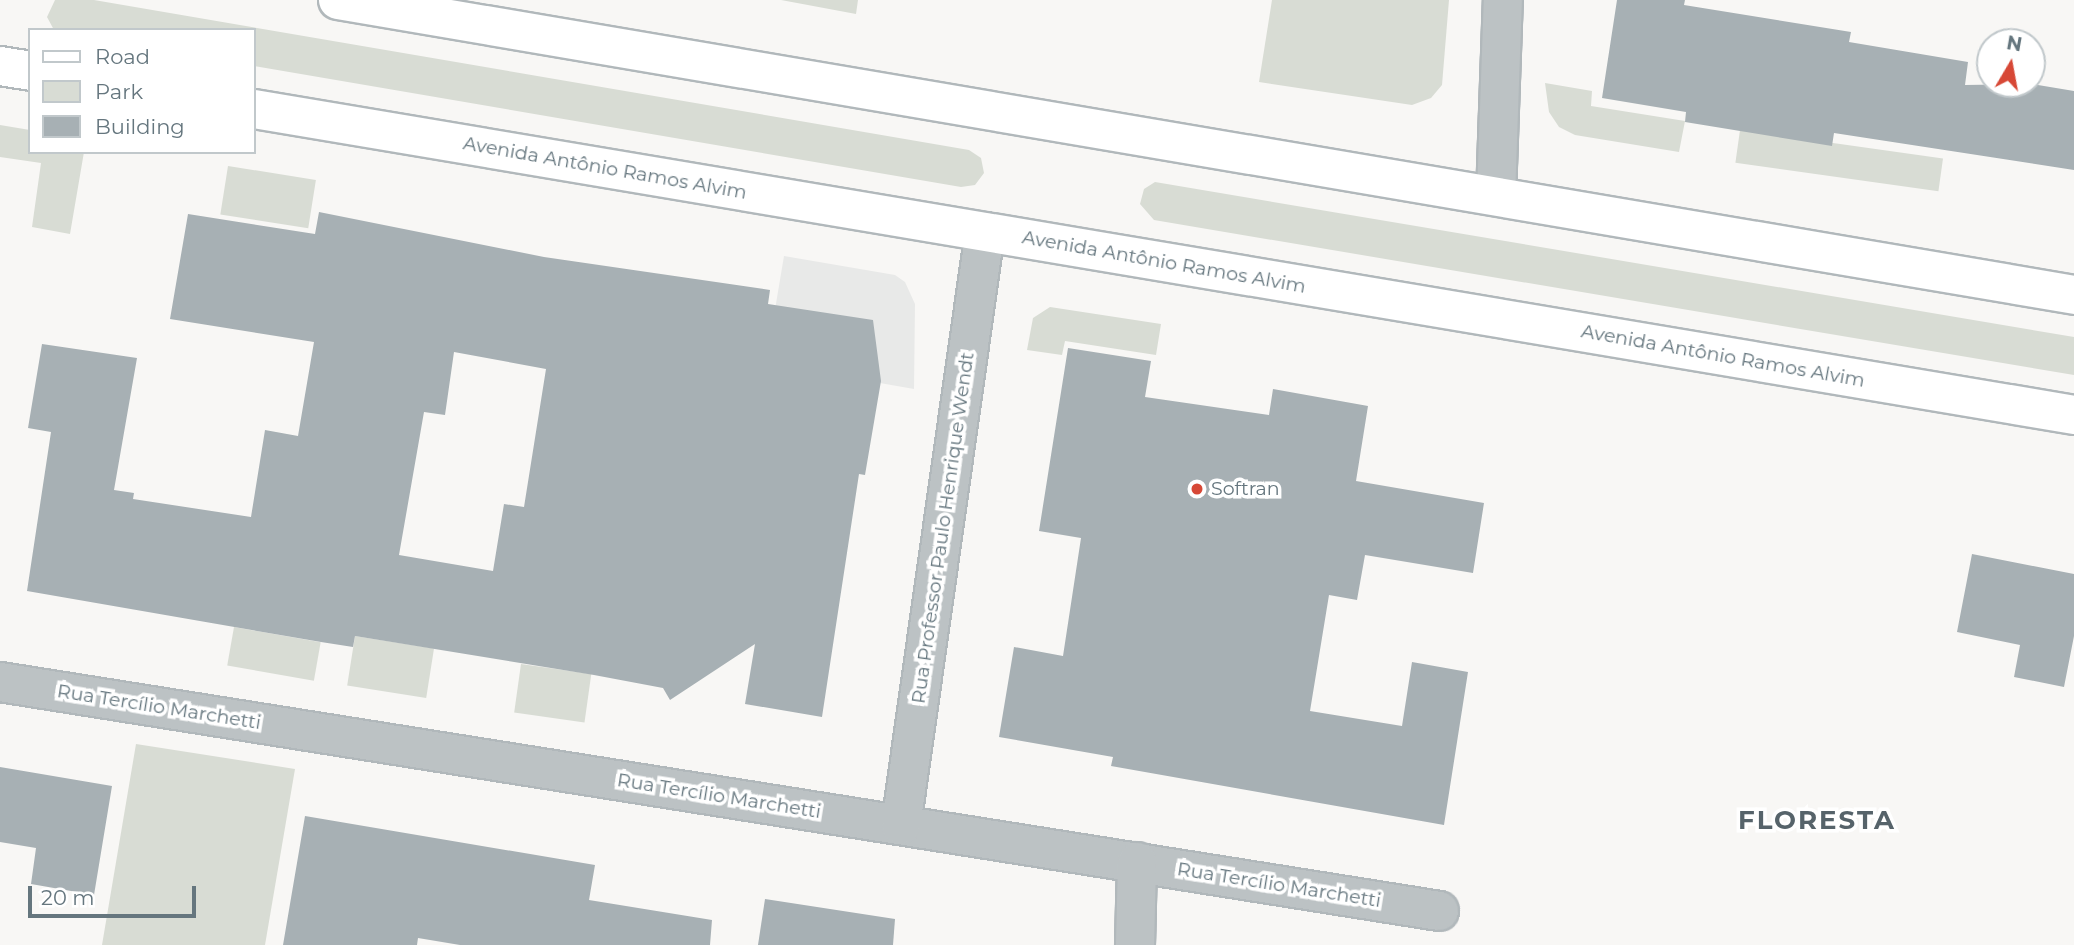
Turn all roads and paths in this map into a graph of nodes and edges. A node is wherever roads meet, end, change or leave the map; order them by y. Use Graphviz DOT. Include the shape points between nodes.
graph roads {
  1 [pos="338,0"];
  2 [pos="1503,0"];
  3 [pos="0,66"];
  4 [pos="28,71"];
  5 [pos="256,109"];
  6 [pos="1496,197"];
  7 [pos="985,232"];
  8 [pos="2074,295"];
  9 [pos="2074,415"];
  10 [pos="0,682"];
  11 [pos="901,825"];
  12 [pos="1137,862"];
  13 [pos="1438,911"];
  14 [pos="1135,945"];
  1 -- 6 [label="street"];
  2 -- 6 [label="street"];
  3 -- 4 [label="street"];
  5 -- 7 [label="street, Avenida Antônio Ramos Alvim"];
  6 -- 8 [label="street"];
  7 -- 9 [label="street, Avenida Antônio Ramos Alvim"];
  7 -- 11 [label="street, Rua Professor Paulo Henrique Wendt"];
  10 -- 11 [label="street, Rua Tercílio Marchetti"];
  11 -- 12 [label="street, Rua Tercílio Marchetti"];
  12 -- 13 [label="street, Rua Tercílio Marchetti"];
  12 -- 14 [label="street"];
}
